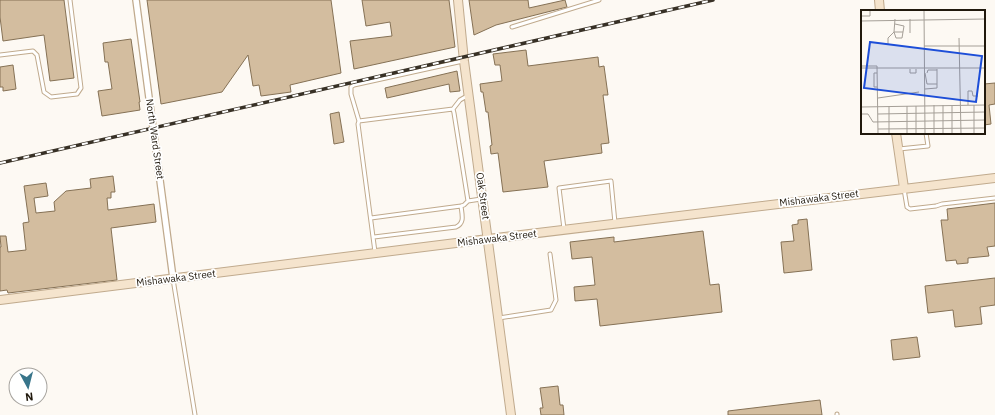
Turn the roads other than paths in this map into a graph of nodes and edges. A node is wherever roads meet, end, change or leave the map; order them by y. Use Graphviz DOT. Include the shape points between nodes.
graph roads {
  1 [pos="70,0"];
  2 [pos="136,0"];
  3 [pos="458,0"];
  4 [pos="599,0"];
  5 [pos="879,0"];
  6 [pos="880,10"];
  7 [pos="512,27"];
  8 [pos="0,55"];
  9 [pos="464,61"];
  10 [pos="469,95"];
  11 [pos="452,109"];
  12 [pos="359,121"];
  13 [pos="896,134"];
  14 [pos="926,134"];
  15 [pos="898,149"];
  16 [pos="995,178"];
  17 [pos="904,188"];
  18 [pos="995,198"];
  19 [pos="483,199"];
  20 [pos="468,201"];
  21 [pos="461,206"];
  22 [pos="371,218"];
  23 [pos="615,223"];
  24 [pos="564,230"];
  25 [pos="374,237"];
  26 [pos="488,239"];
  27 [pos="375,253"];
  28 [pos="550,254"];
  29 [pos="173,278"];
  30 [pos="0,300"];
  31 [pos="499,318"];
  32 [pos="195,415"];
  33 [pos="512,415"];
  1 -- 8 [label="lane" via="81,88 77,94 51,97 44,92 37,55 33,51"];
  2 -- 29 [label="street, North Ward Street"];
  3 -- 9 [label="street, Oak Street"];
  4 -- 7 [label="lane"];
  5 -- 6 [label="street"];
  9 -- 10 [label="street, Oak Street"];
  9 -- 12 [label="lane" via="354,85 350,94"];
  10 -- 11 [label="lane"];
  10 -- 19 [label="street, Oak Street"];
  11 -- 12 [label="lane"];
  11 -- 20 [label="lane"];
  12 -- 22 [label="lane"];
  13 -- 15 [label="street"];
  14 -- 15 [label="lane" via="928,146"];
  15 -- 17 [label="street"];
  16 -- 17 [label="street, Mishawaka Street"];
  17 -- 18 [label="lane" via="906,207 910,209"];
  17 -- 23 [label="street, Mishawaka Street"];
  19 -- 20 [label="lane"];
  19 -- 26 [label="street, Oak Street"];
  20 -- 21 [label="lane"];
  21 -- 22 [label="lane"];
  21 -- 25 [label="lane" via="463,221 456,227"];
  22 -- 25 [label="lane"];
  23 -- 24 [label="street, Mishawaka Street"];
  23 -- 24 [label="lane" via="611,181 559,188"];
  24 -- 26 [label="street, Mishawaka Street"];
  25 -- 27 [label="lane"];
  26 -- 27 [label="street, Mishawaka Street"];
  26 -- 31 [label="street, Oak Street"];
  27 -- 29 [label="street, Mishawaka Street"];
  28 -- 31 [label="lane" via="556,300 551,310"];
  29 -- 30 [label="street, Mishawaka Street"];
  29 -- 32 [label="lane"];
  31 -- 33 [label="street, Oak Street"];
}
